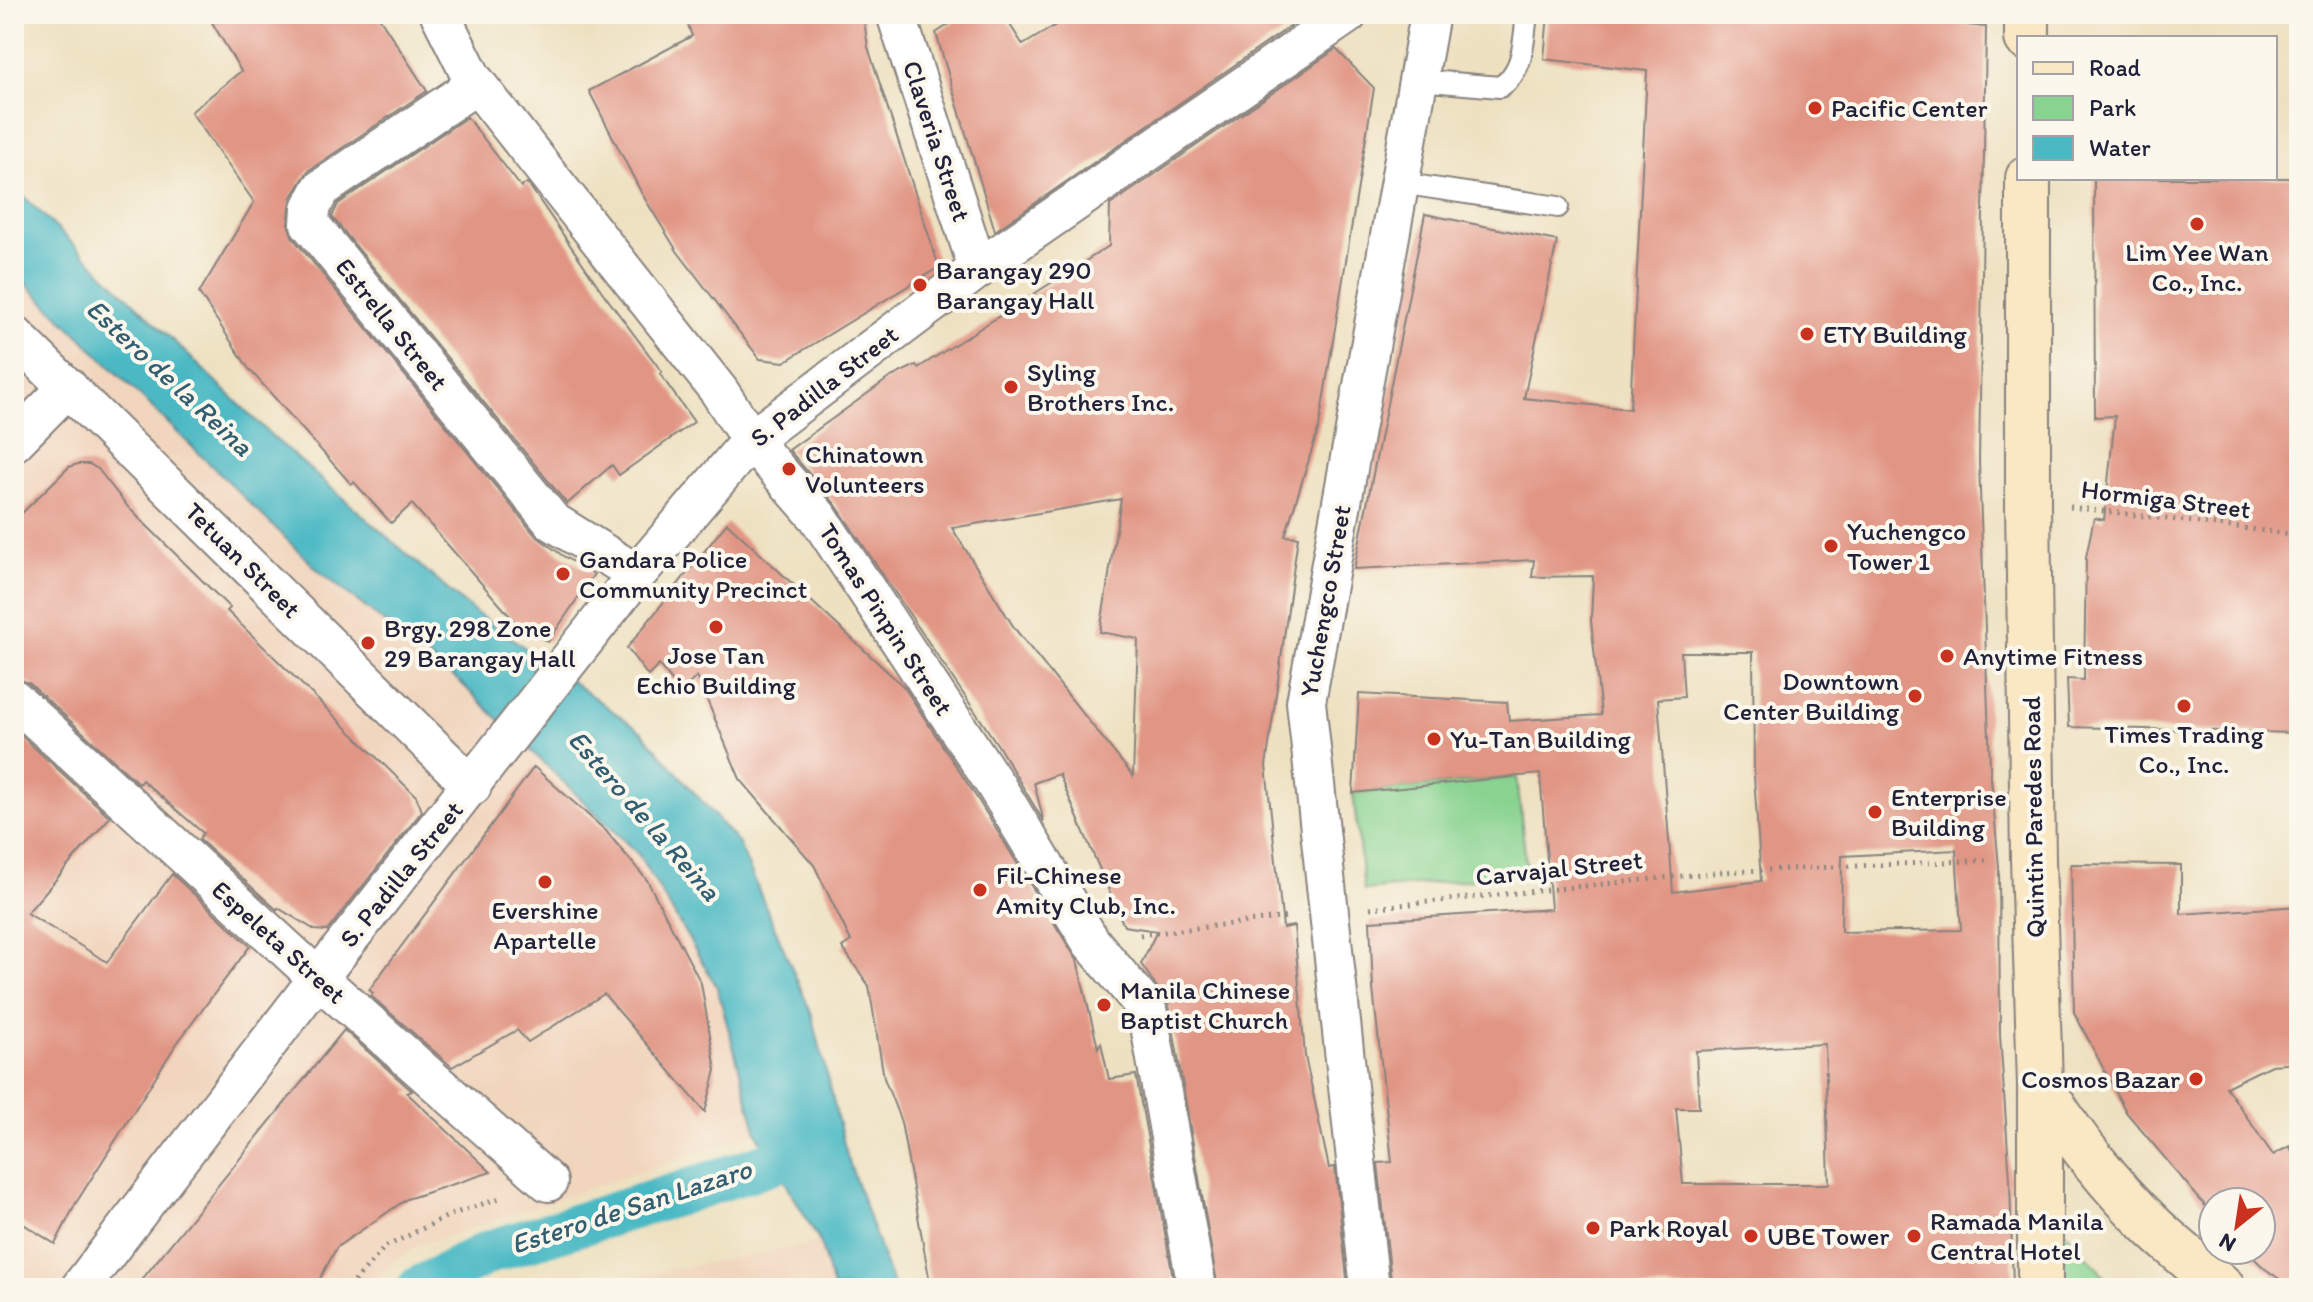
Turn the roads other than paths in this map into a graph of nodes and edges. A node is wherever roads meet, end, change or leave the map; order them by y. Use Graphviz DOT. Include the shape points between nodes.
graph roads {
  1 [pos="440,14"];
  2 [pos="896,14"];
  3 [pos="1348,14"];
  4 [pos="1430,14"];
  5 [pos="1527,14"];
  6 [pos="1418,80"];
  7 [pos="477,84"];
  8 [pos="2028,180"];
  9 [pos="1400,183"];
  10 [pos="1558,207"];
  11 [pos="978,269"];
  12 [pos="14,335"];
  13 [pos="68,387"];
  14 [pos="751,440"];
  15 [pos="14,442"];
  16 [pos="637,574"];
  17 [pos="14,699"];
  18 [pos="472,786"];
  19 [pos="318,978"];
  20 [pos="2040,1085"];
  21 [pos="548,1182"];
  22 [pos="2223,1286"];
  23 [pos="80,1288"];
  24 [pos="1197,1288"];
  25 [pos="1370,1288"];
  26 [pos="2040,1288"];
  1 -- 7 [label="street, Tomas Pinpin Street"];
  2 -- 11 [label="street, Claveria Street"];
  3 -- 11 [label="street, S. Padilla Street"];
  4 -- 6 [label="street, Yuchengco Street"];
  5 -- 6 [label="lane" via="1520,64 1500,87"];
  6 -- 9 [label="street, Yuchengco Street"];
  7 -- 14 [label="street, Tomas Pinpin Street" via="719,391"];
  7 -- 16 [label="street, Estrella Street" via="321,189 310,224 552,521"];
  8 -- 20 [label="main road, Quintin Paredes Road" via="2028,505"];
  9 -- 10 [label="lane"];
  9 -- 25 [label="street, Yuchengco Street" via="1306,702"];
  11 -- 14 [label="street, S. Padilla Street"];
  12 -- 13 [label="street, Tetuan Street"];
  13 -- 15 [label="street"];
  13 -- 18 [label="street, Tetuan Street"];
  14 -- 16 [label="street, S. Padilla Street"];
  14 -- 24 [label="street, Tomas Pinpin Street" via="818,517 996,786 1091,942 1147,1009"];
  16 -- 18 [label="street, S. Padilla Street"];
  17 -- 19 [label="street, Espeleta Street"];
  18 -- 19 [label="street, S. Padilla Street"];
  19 -- 21 [label="street, Espeleta Street"];
  19 -- 23 [label="street, S. Padilla Street"];
  20 -- 22 [label="main road" via="2106,1177 2151,1226"];
  20 -- 26 [label="main road, Quintin Paredes Road"];
}
